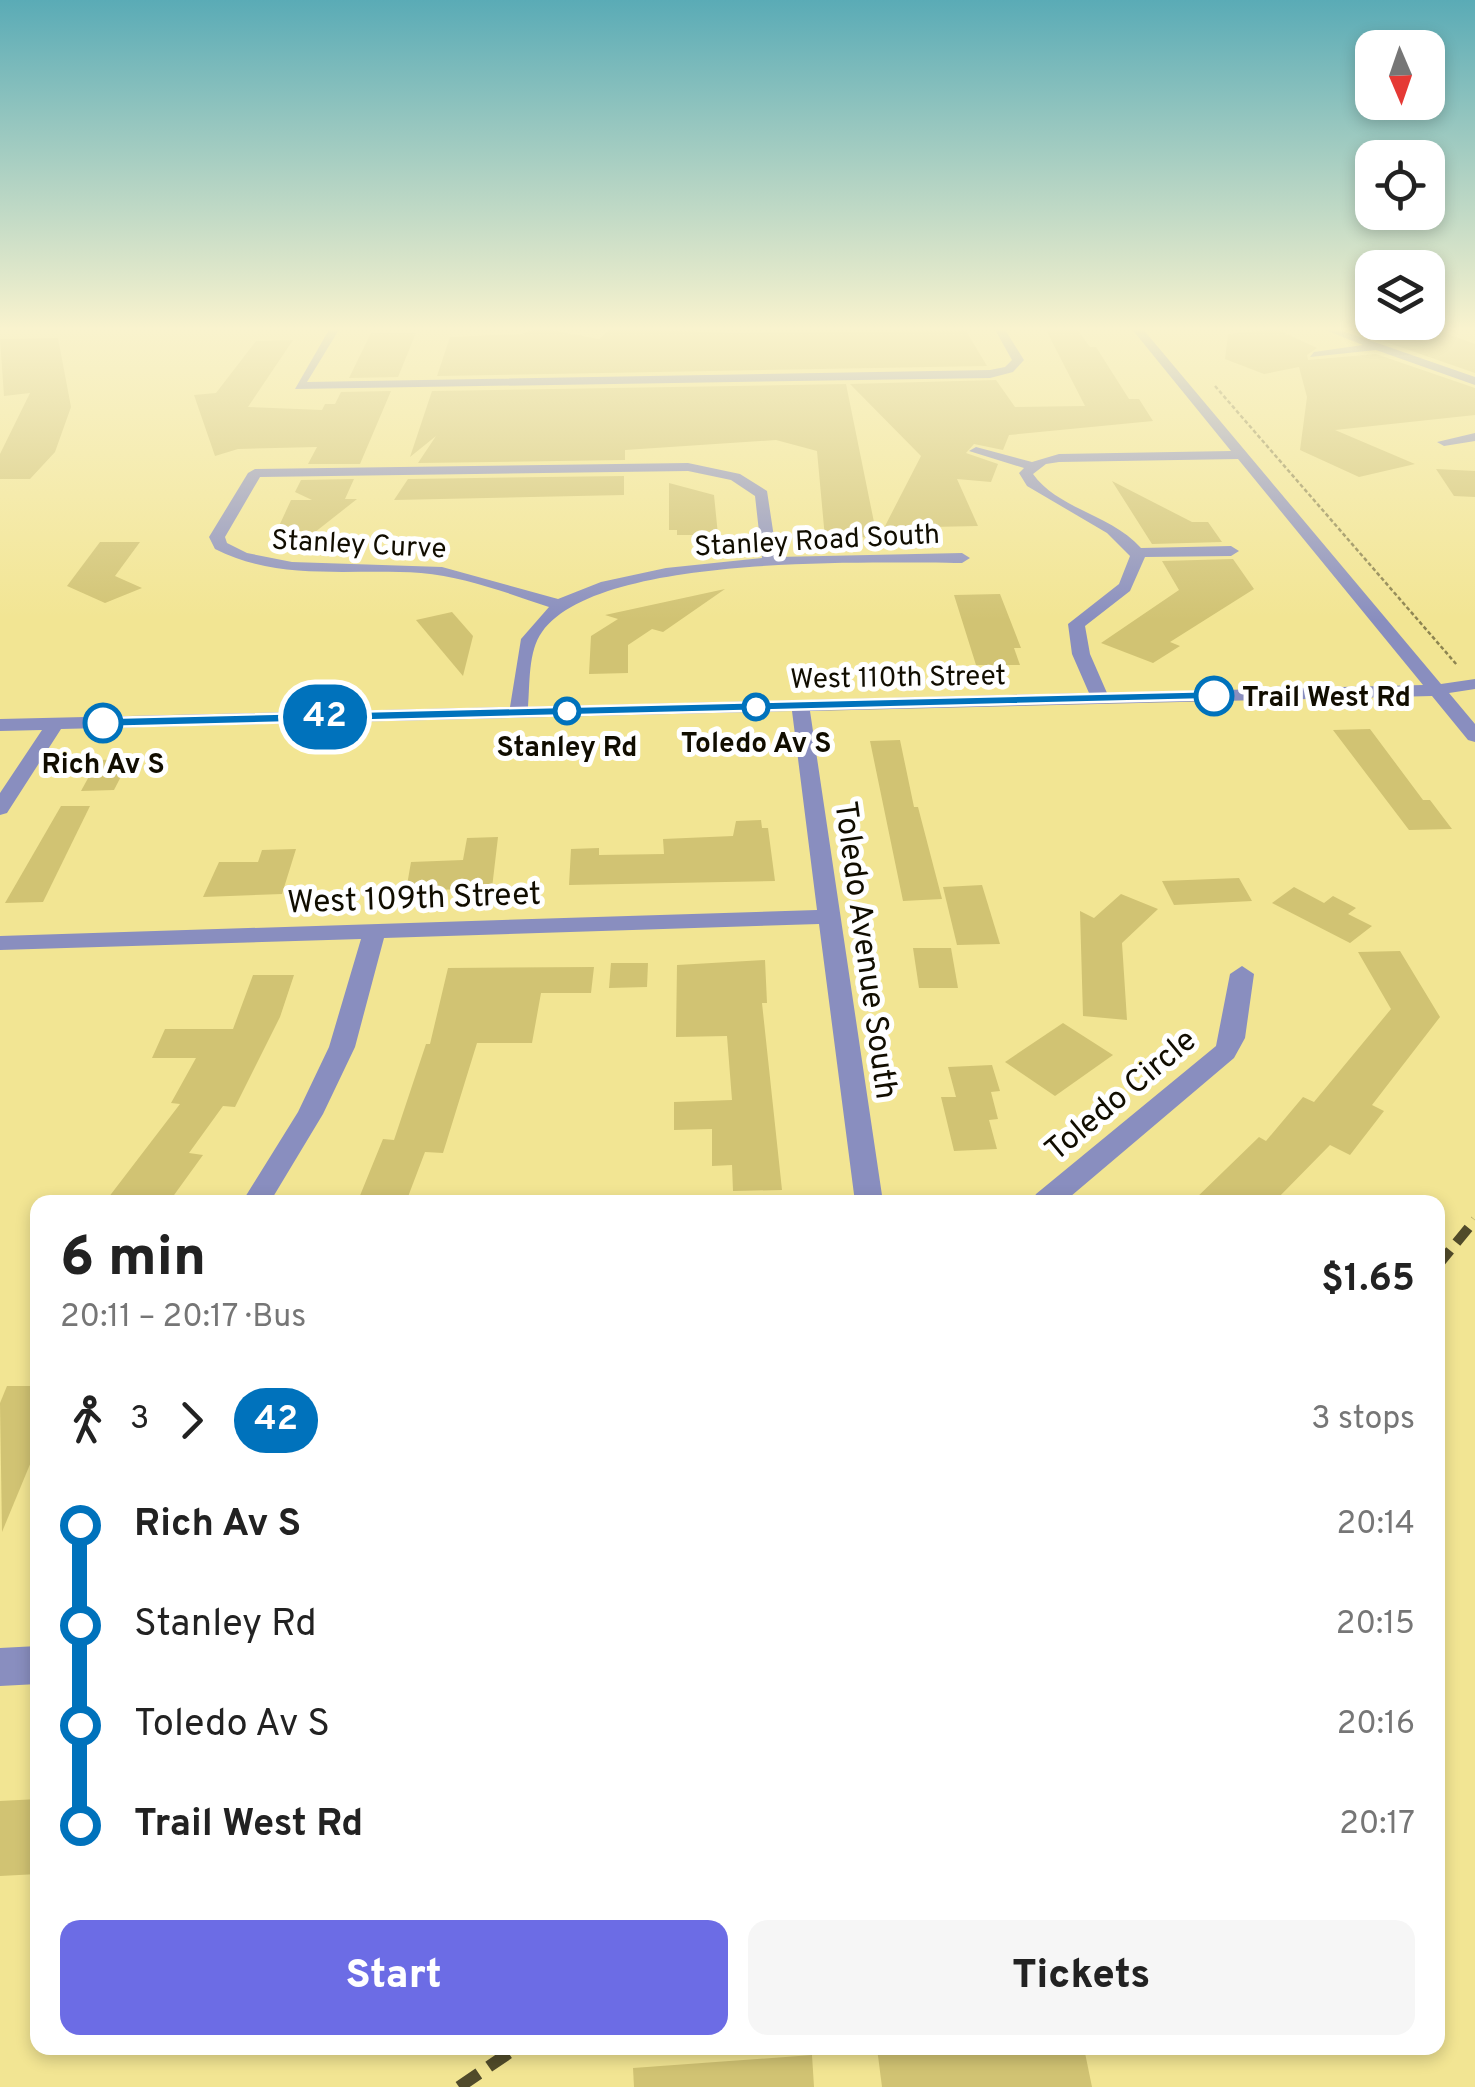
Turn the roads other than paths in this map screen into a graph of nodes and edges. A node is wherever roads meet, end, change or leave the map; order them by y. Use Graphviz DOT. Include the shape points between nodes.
graph roads {
  1 [pos="1218,425"];
  2 [pos="1475,437"];
  3 [pos="1444,442"];
  4 [pos="976,451"];
  5 [pos="1244,456"];
  6 [pos="1032,466"];
  7 [pos="1231,551"];
  8 [pos="1136,553"];
  9 [pos="962,558"];
  10 [pos="770,562"];
  11 [pos="560,605"];
  12 [pos="1475,684"];
  13 [pos="1436,690"];
  14 [pos="1100,698"];
  15 [pos="800,706"];
  16 [pos="518,712"];
  17 [pos="55,724"];
  18 [pos="0,725"];
  19 [pos="1475,736"];
  20 [pos="0,809"];
  21 [pos="830,917"];
  22 [pos="374,931"];
  23 [pos="0,943"];
  24 [pos="1242,974"];
  25 [pos="260,1195"];
  26 [pos="868,1195"];
  27 [pos="1054,1195"];
  28 [pos="30,1666"];
  29 [pos="0,1667"];
  1 -- 5 [label="street"];
  2 -- 3 [label="street"];
  4 -- 6 [label="street"];
  5 -- 6 [label="street" via="1059,458"];
  5 -- 13 [label="street"];
  6 -- 8 [label="street" via="1026,473 1036,488 1113,528"];
  7 -- 8 [label="street"];
  8 -- 14 [label="street" via="1138,570 1130,584 1076,624"];
  9 -- 10 [label="street, Stanley Road South"];
  10 -- 11 [label="street, Stanley Road South" via="694,568"];
  10 -- 11 [label="street, Stanley Curve" via="762,494 735,477 688,467 255,473 217,536 220,546 250,561 428,569"];
  11 -- 16 [label="street" via="533,630"];
  12 -- 13 [label="street, West 110th Street"];
  13 -- 14 [label="street, West 110th Street"];
  13 -- 19 [label="street"];
  14 -- 15 [label="street, West 110th Street"];
  15 -- 16 [label="street, West 110th Street"];
  15 -- 21 [label="street, Toledo Avenue South"];
  16 -- 17 [label="street, West 110th Street"];
  17 -- 18 [label="street, West 110th Street"];
  17 -- 20 [label="street"];
  21 -- 22 [label="street, West 109th Street"];
  21 -- 26 [label="street, Toledo Avenue South"];
  22 -- 23 [label="street, West 109th Street"];
  22 -- 25 [label="street" via="342,1048"];
  24 -- 27 [label="street, Toledo Circle" via="1225,1052"];
  28 -- 29 [label="street"];
}
